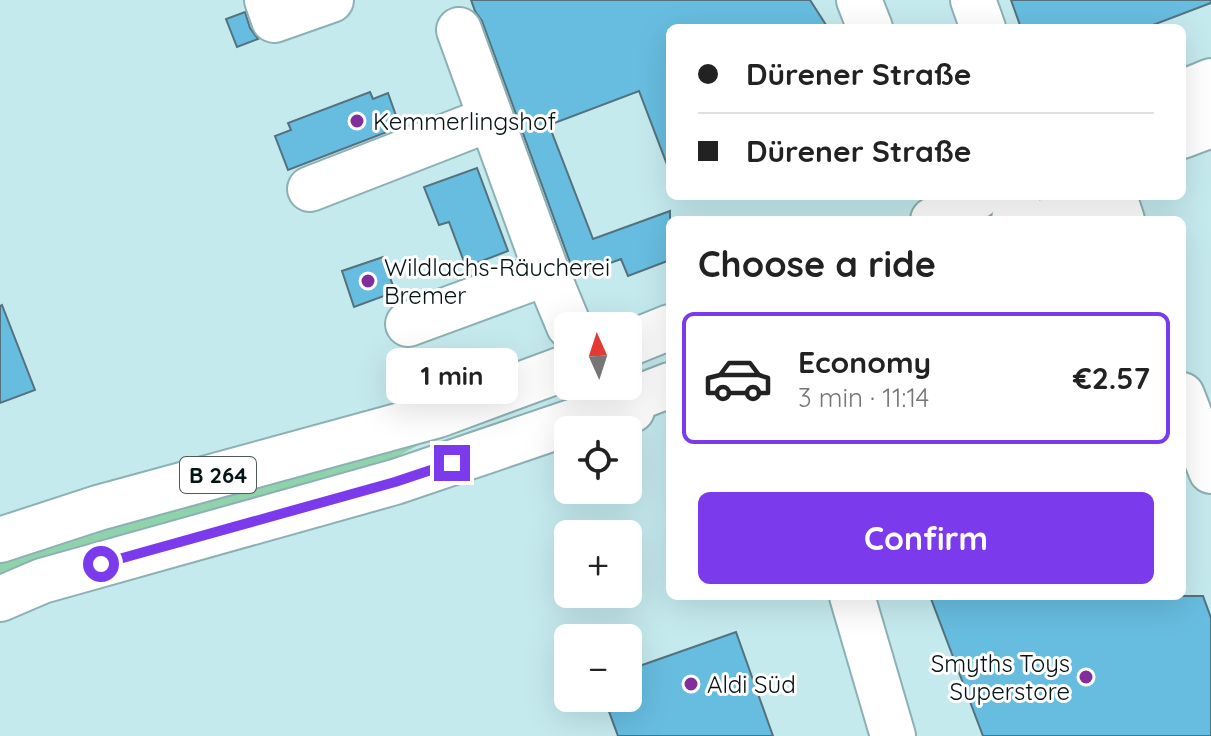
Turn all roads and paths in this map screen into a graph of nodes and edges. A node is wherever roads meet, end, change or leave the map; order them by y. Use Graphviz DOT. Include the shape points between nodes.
graph roads {
  1 [pos="267,0"];
  2 [pos="331,0"];
  3 [pos="859,0"];
  4 [pos="874,0"];
  5 [pos="973,0"];
  6 [pos="868,24"];
  7 [pos="883,24"];
  8 [pos="982,24"];
  9 [pos="459,30"];
  10 [pos="1211,81"];
  11 [pos="1186,91"];
  12 [pos="490,119"];
  13 [pos="1211,125"];
  14 [pos="1186,134"];
  15 [pos="310,189"];
  16 [pos="970,200"];
  17 [pos="1083,200"];
  18 [pos="940,216"];
  19 [pos="1057,216"];
  20 [pos="547,273"];
  21 [pos="563,312"];
  22 [pos="408,324"];
  23 [pos="666,329"];
  24 [pos="642,338"];
  25 [pos="554,372"];
  26 [pos="666,386"];
  27 [pos="642,390"];
  28 [pos="591,400"];
  29 [pos="1186,405"];
  30 [pos="666,406"];
  31 [pos="1211,471"];
  32 [pos="0,540"];
  33 [pos="0,599"];
  34 [pos="853,600"];
  35 [pos="893,736"];
  1 -- 2 [label="main road" via="274,20"];
  3 -- 6 [label="main road"];
  4 -- 7 [label="main road"];
  5 -- 8 [label="main road"];
  9 -- 12 [label="main road"];
  10 -- 11 [label="main road"];
  12 -- 15 [label="main road"];
  12 -- 20 [label="main road"];
  13 -- 14 [label="main road"];
  16 -- 18 [label="main road"];
  17 -- 19 [label="main road"];
  20 -- 21 [label="main road"];
  20 -- 22 [label="main road"];
  23 -- 24 [label="main road"];
  25 -- 32 [label="main road, B 264" via="438,415"];
  26 -- 27 [label="main road, B 264"];
  28 -- 30 [label="main road"];
  28 -- 33 [label="main road, B 264" via="395,482 42,581"];
  29 -- 31 [label="main road"];
  34 -- 35 [label="main road"];
}
